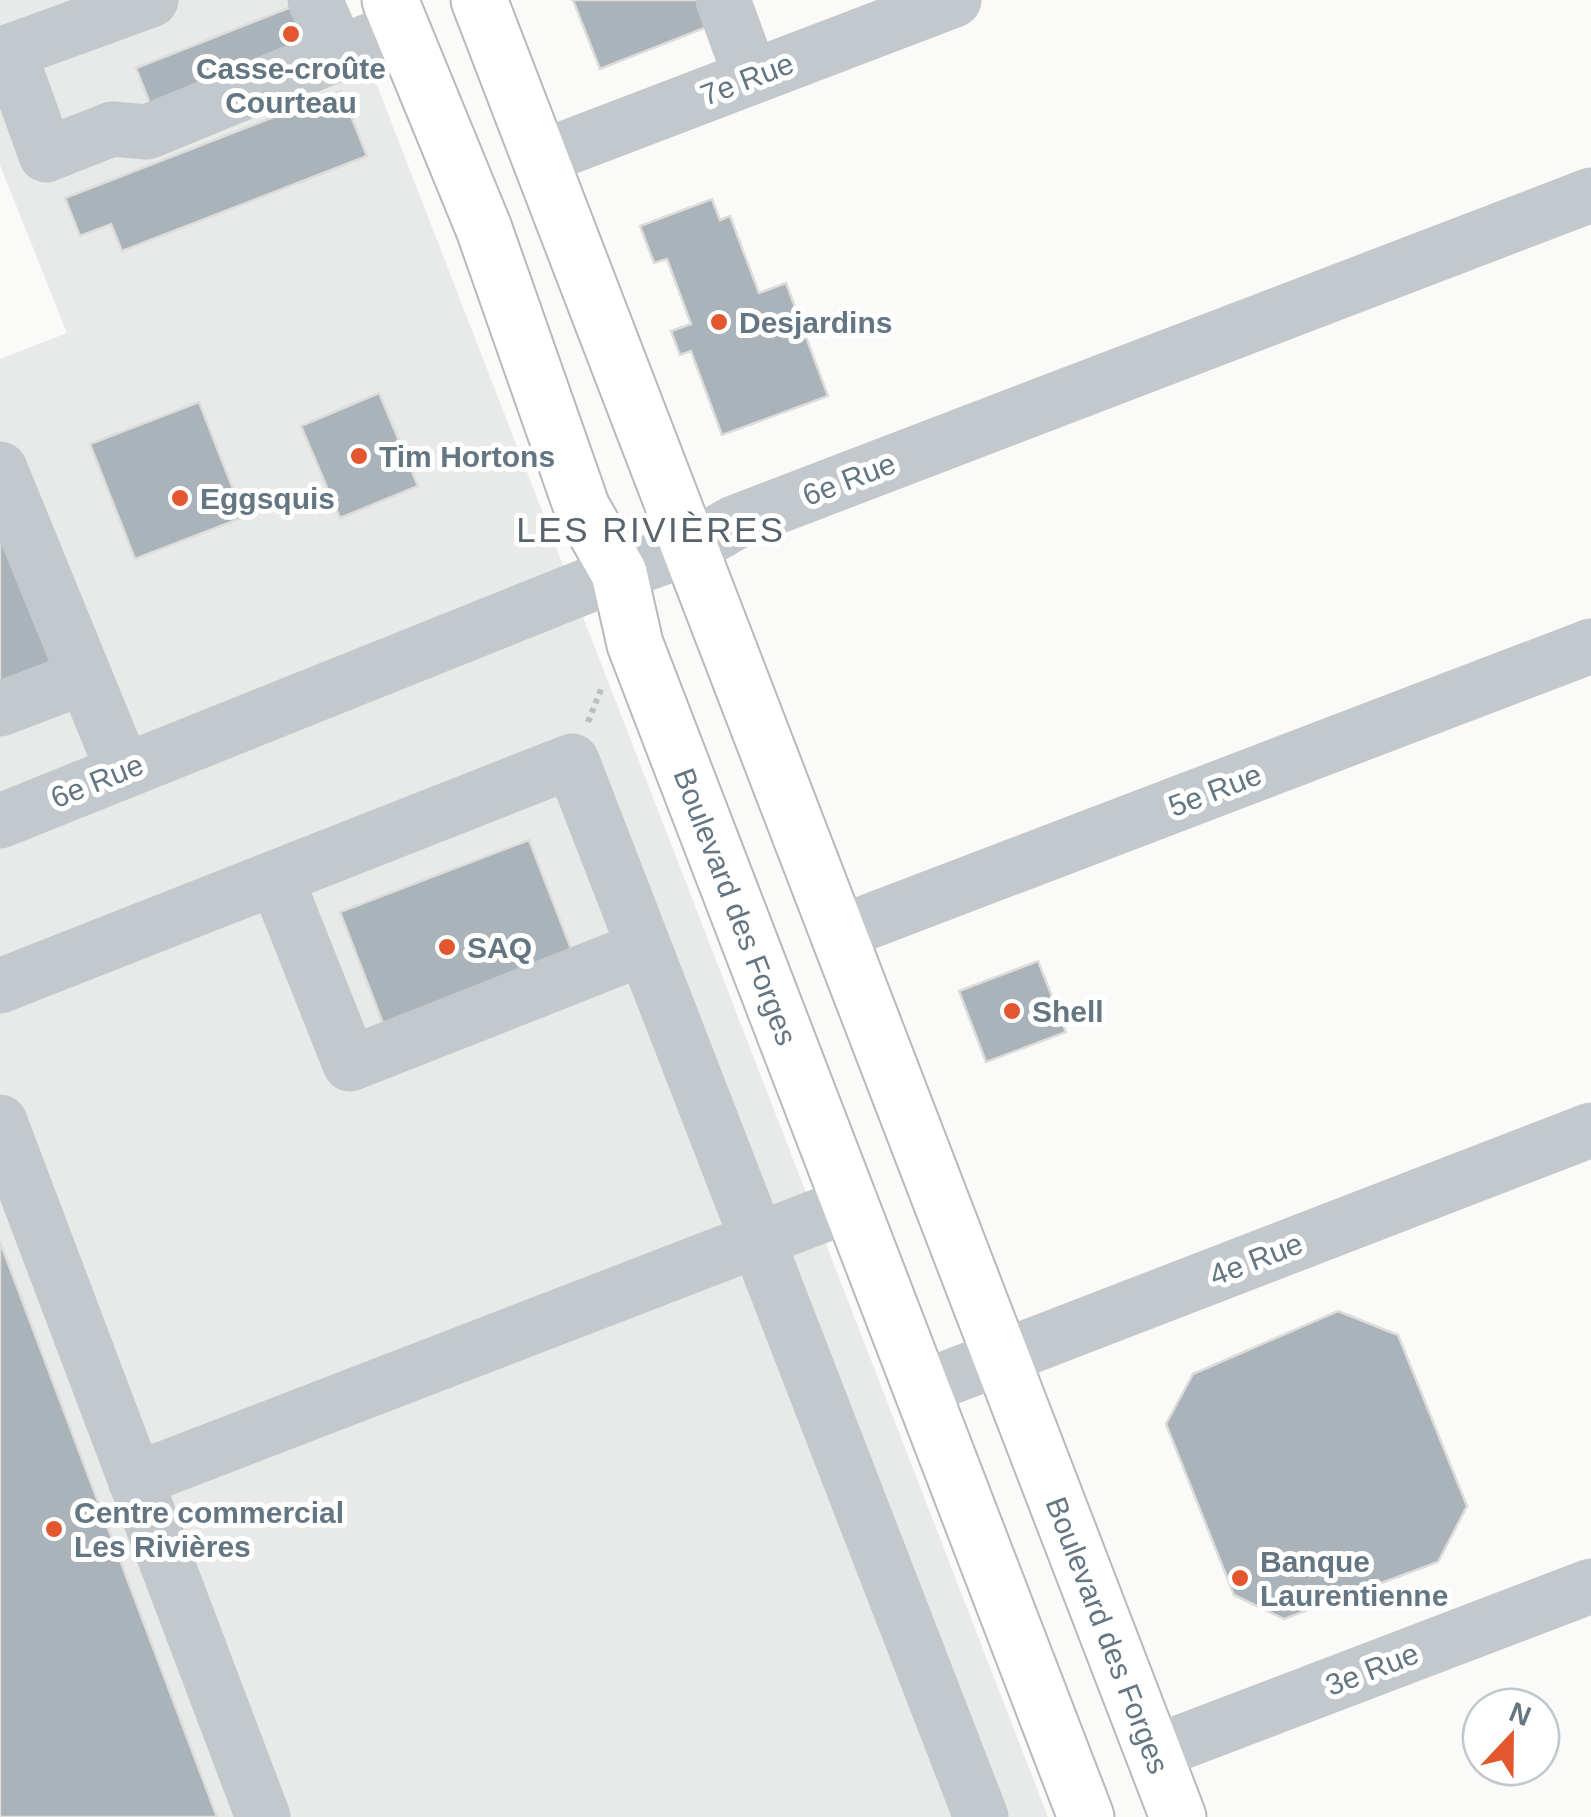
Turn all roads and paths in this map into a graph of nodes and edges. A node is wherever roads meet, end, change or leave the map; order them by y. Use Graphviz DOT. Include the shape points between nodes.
graph roads {
  1 [pos="151,0"];
  2 [pos="315,0"];
  3 [pos="479,0"];
  4 [pos="723,0"];
  5 [pos="954,0"];
  6 [pos="396,14"];
  7 [pos="837,21"];
  8 [pos="23,36"];
  9 [pos="339,56"];
  10 [pos="751,77"];
  11 [pos="540,158"];
  12 [pos="1591,194"];
  13 [pos="0,469"];
  14 [pos="692,547"];
  15 [pos="620,573"];
  16 [pos="635,644"];
  17 [pos="1591,646"];
  18 [pos="84,677"];
  19 [pos="0,709"];
  20 [pos="572,760"];
  21 [pos="123,770"];
  22 [pos="0,820"];
  23 [pos="276,878"];
  24 [pos="839,933"];
  25 [pos="644,948"];
  26 [pos="0,986"];
  27 [pos="0,1122"];
  28 [pos="1591,1130"];
  29 [pos="851,1204"];
  30 [pos="758,1241"];
  31 [pos="1001,1357"];
  32 [pos="922,1388"];
  33 [pos="135,1480"];
  34 [pos="1591,1586"];
  35 [pos="1153,1752"];
  36 [pos="264,1817"];
  37 [pos="980,1817"];
  38 [pos="1086,1817"];
  39 [pos="1178,1817"];
  1 -- 8 [label="street"];
  2 -- 9 [label="street"];
  3 -- 11 [label="main road, Boulevard des Forges"];
  4 -- 10 [label="street"];
  5 -- 7 [label="street, 7e Rue"];
  6 -- 9 [label="street"];
  6 -- 15 [label="main road, Boulevard des Forges" via="484,229 582,508"];
  7 -- 10 [label="street, 7e Rue"];
  8 -- 9 [label="street" via="46,155 112,129 147,132"];
  10 -- 11 [label="street, 7e Rue"];
  11 -- 14 [label="main road, Boulevard des Forges"];
  12 -- 14 [label="street, 6e Rue" via="734,524"];
  13 -- 18 [label="street"];
  14 -- 15 [label="street, 6e Rue"];
  14 -- 24 [label="main road, Boulevard des Forges"];
  15 -- 16 [label="main road, Boulevard des Forges"];
  15 -- 21 [label="street, 6e Rue"];
  16 -- 20 [label="path" via="602,686"];
  16 -- 29 [label="main road, Boulevard des Forges"];
  17 -- 24 [label="street, 5e Rue"];
  18 -- 19 [label="street"];
  18 -- 21 [label="street"];
  20 -- 23 [label="street"];
  20 -- 25 [label="street"];
  21 -- 22 [label="street, 6e Rue"];
  23 -- 25 [label="street" via="350,1064"];
  23 -- 26 [label="street"];
  24 -- 31 [label="main road, Boulevard des Forges"];
  25 -- 30 [label="street"];
  27 -- 33 [label="street"];
  28 -- 31 [label="street, 4e Rue"];
  29 -- 30 [label="street"];
  29 -- 32 [label="main road, Boulevard des Forges"];
  30 -- 33 [label="street"];
  30 -- 37 [label="street"];
  31 -- 32 [label="street, 4e Rue"];
  31 -- 35 [label="main road, Boulevard des Forges"];
  32 -- 38 [label="main road, Boulevard des Forges"];
  33 -- 36 [label="street"];
  34 -- 35 [label="street, 3e Rue"];
  35 -- 39 [label="main road, Boulevard des Forges"];
}
